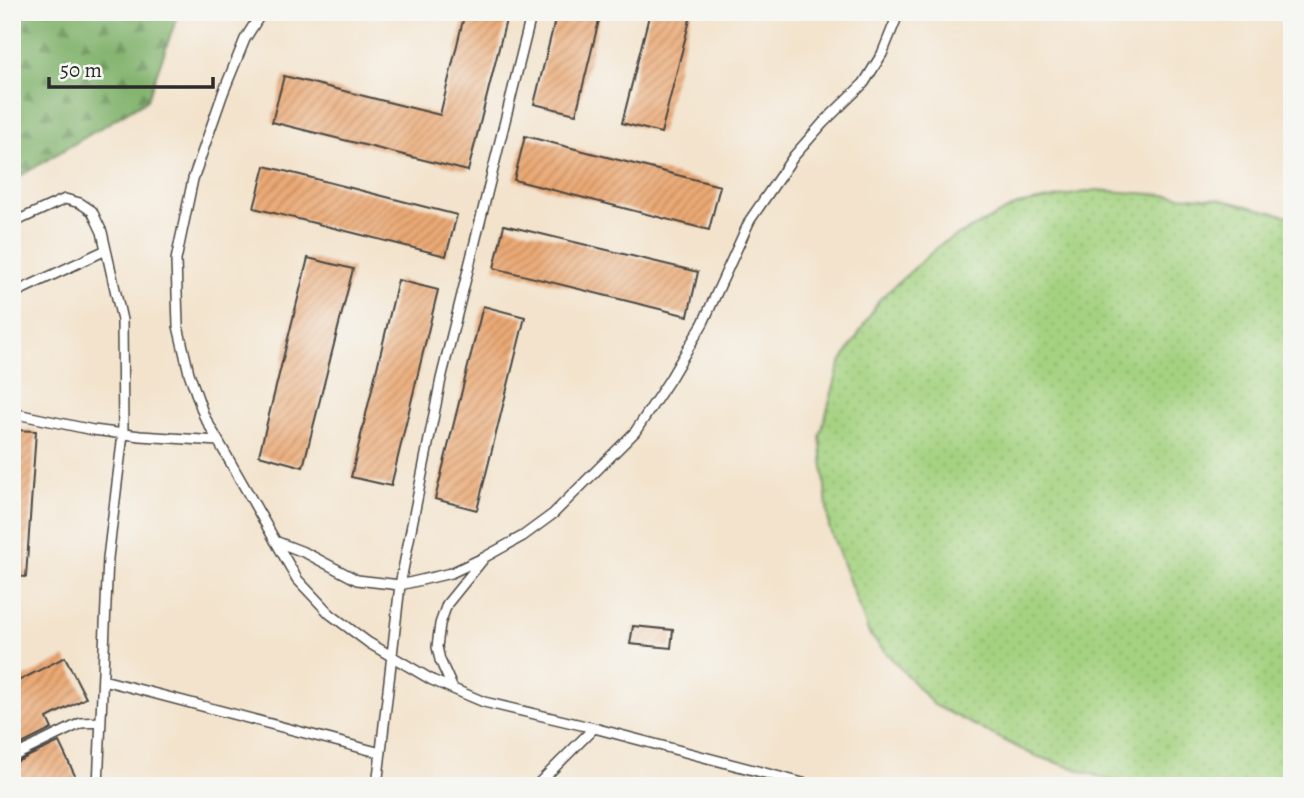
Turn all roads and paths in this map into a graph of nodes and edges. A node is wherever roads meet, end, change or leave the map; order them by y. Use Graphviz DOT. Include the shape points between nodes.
graph roads {
  1 [pos="262,12"];
  2 [pos="532,12"];
  3 [pos="899,12"];
  4 [pos="12,223"];
  5 [pos="106,250"];
  6 [pos="12,294"];
  7 [pos="12,413"];
  8 [pos="123,434"];
  9 [pos="218,442"];
  10 [pos="275,541"];
  11 [pos="485,557"];
  12 [pos="400,584"];
  13 [pos="393,657"];
  14 [pos="103,680"];
  15 [pos="453,689"];
  16 [pos="101,722"];
  17 [pos="594,728"];
  18 [pos="381,752"];
  19 [pos="12,757"];
  20 [pos="792,783"];
  21 [pos="99,786"];
  22 [pos="377,786"];
  23 [pos="536,786"];
  24 [pos="814,786"];
  1 -- 9 [label="lane" via="245,38 197,166 176,260 178,326 189,373"];
  2 -- 12 [label="lane" via="441,379"];
  3 -- 11 [label="lane" via="864,83 794,156 750,220 703,323 635,432 553,514"];
  4 -- 5 [label="lane" via="65,199 80,203 98,220"];
  5 -- 6 [label="lane"];
  5 -- 8 [label="lane" via="122,320"];
  7 -- 8 [label="lane"];
  8 -- 9 [label="lane"];
  8 -- 14 [label="lane" via="108,558"];
  9 -- 10 [label="lane"];
  10 -- 12 [label="lane" via="356,580"];
  10 -- 13 [label="lane" via="297,579 330,614"];
  11 -- 12 [label="lane" via="452,573"];
  11 -- 15 [label="lane" via="447,604 440,624 437,647"];
  12 -- 13 [label="lane"];
  13 -- 15 [label="lane"];
  13 -- 18 [label="lane"];
  14 -- 16 [label="lane"];
  14 -- 18 [label="lane"];
  15 -- 17 [label="lane" via="484,702"];
  16 -- 19 [label="lane" via="81,723"];
  16 -- 21 [label="lane"];
  17 -- 20 [label="lane"];
  17 -- 23 [label="lane"];
  18 -- 22 [label="lane"];
  20 -- 24 [label="lane"];
}
